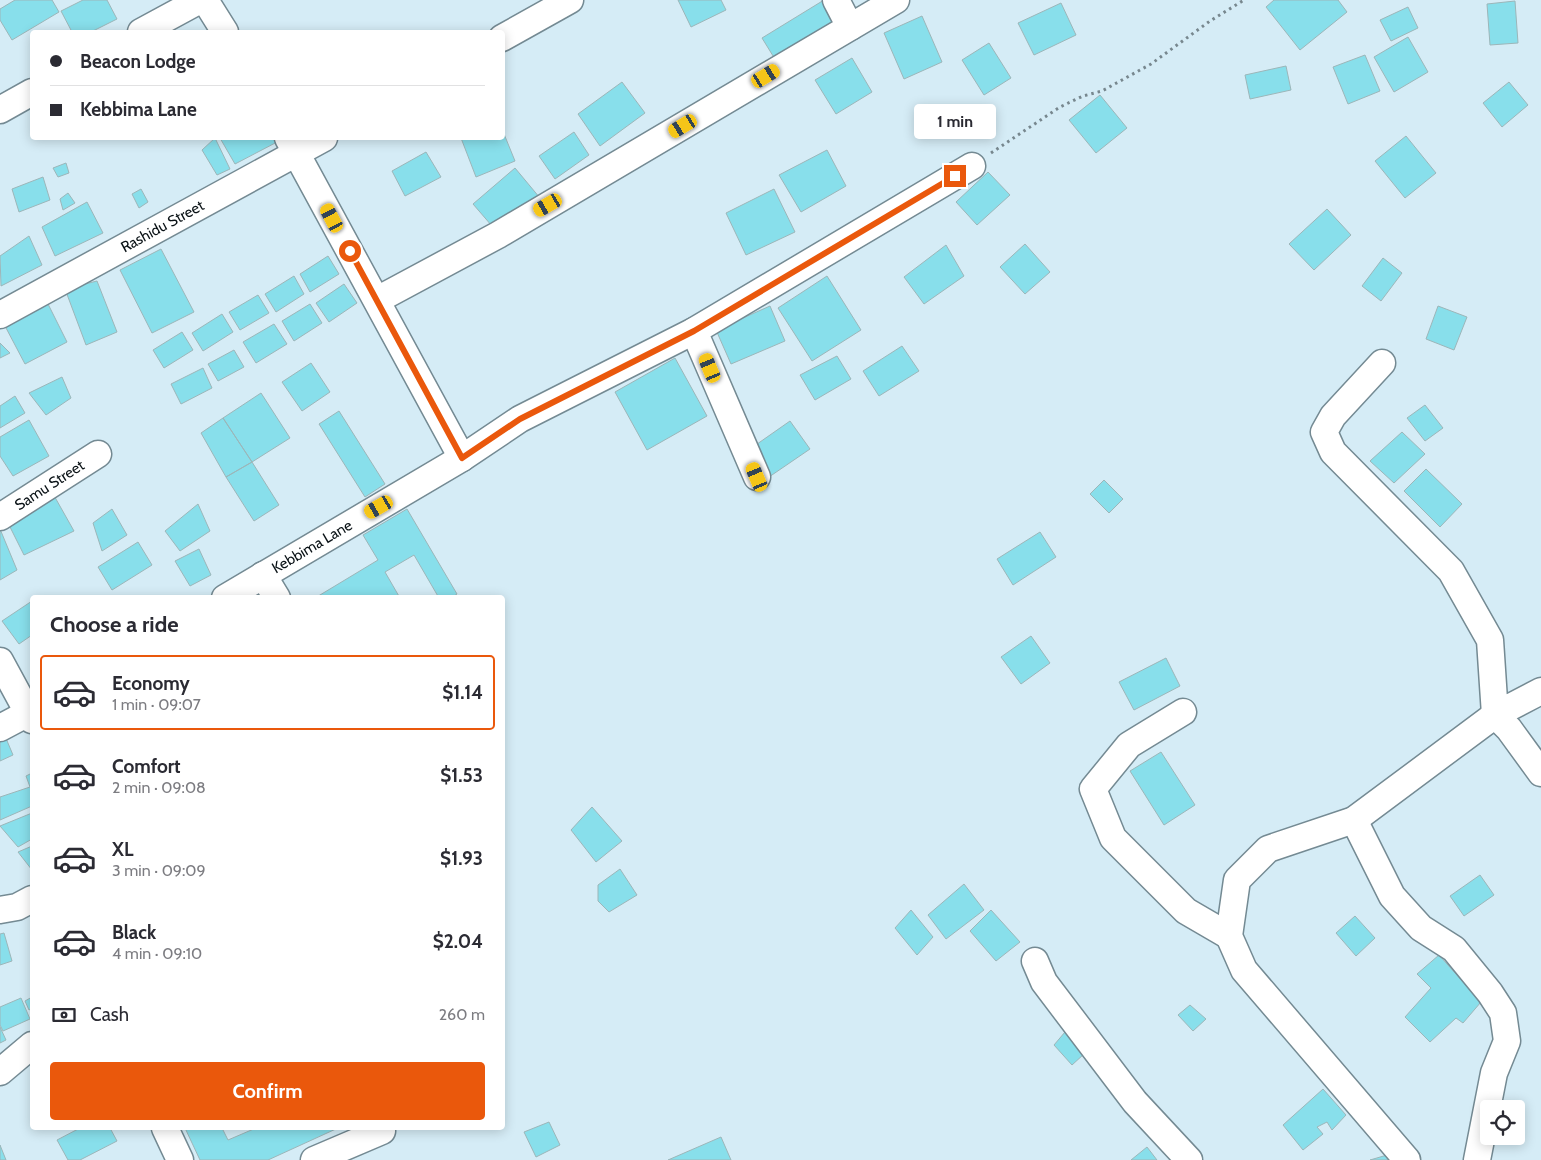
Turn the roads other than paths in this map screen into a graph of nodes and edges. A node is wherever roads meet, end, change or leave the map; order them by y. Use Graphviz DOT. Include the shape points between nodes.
graph roads {
  1 [pos="200,0"];
  2 [pos="205,0"];
  3 [pos="570,0"];
  4 [pos="836,0"];
  5 [pos="896,0"];
  6 [pos="850,27"];
  7 [pos="145,30"];
  8 [pos="224,30"];
  9 [pos="505,36"];
  10 [pos="30,93"];
  11 [pos="0,110"];
  12 [pos="315,140"];
  13 [pos="292,145"];
  14 [pos="972,166"];
  15 [pos="377,300"];
  16 [pos="0,315"];
  17 [pos="694,331"];
  18 [pos="1382,363"];
  19 [pos="98,454"];
  20 [pos="462,458"];
  21 [pos="757,477"];
  22 [pos="0,517"];
  23 [pos="263,575"];
  24 [pos="230,595"];
  25 [pos="275,595"];
  26 [pos="0,661"];
  27 [pos="1541,691"];
  28 [pos="30,712"];
  29 [pos="1183,712"];
  30 [pos="1495,715"];
  31 [pos="30,716"];
  32 [pos="0,728"];
  33 [pos="1541,773"];
  34 [pos="1354,820"];
  35 [pos="30,900"];
  36 [pos="0,910"];
  37 [pos="1229,936"];
  38 [pos="1035,960"];
  39 [pos="30,1047"];
  40 [pos="0,1072"];
  41 [pos="166,1130"];
  42 [pos="382,1130"];
  43 [pos="180,1160"];
  44 [pos="314,1160"];
  45 [pos="1188,1160"];
  46 [pos="1407,1160"];
  47 [pos="1477,1160"];
  1 -- 7 [label="street"];
  2 -- 8 [label="street"];
  3 -- 9 [label="street"];
  4 -- 6 [label="street"];
  5 -- 6 [label="street"];
  6 -- 15 [label="street" via="498,235"];
  10 -- 11 [label="street"];
  12 -- 13 [label="street, Rashidu Street"];
  13 -- 15 [label="street"];
  13 -- 16 [label="street, Rashidu Street"];
  14 -- 17 [label="street, Kebbima Lane"];
  15 -- 20 [label="street"];
  17 -- 20 [label="street, Kebbima Lane" via="520,419"];
  17 -- 21 [label="street"];
  18 -- 30 [label="street" via="1333,416 1324,432 1334,452 1451,571 1490,640"];
  19 -- 22 [label="street, Samu Street"];
  20 -- 23 [label="street, Kebbima Lane"];
  23 -- 24 [label="street, Kebbima Lane"];
  23 -- 25 [label="street"];
  26 -- 28 [label="street"];
  27 -- 30 [label="street"];
  29 -- 37 [label="street" via="1130,744 1093,789 1114,838 1186,911"];
  30 -- 33 [label="street"];
  30 -- 34 [label="street"];
  31 -- 32 [label="street"];
  34 -- 37 [label="street" via="1268,849 1237,880"];
  34 -- 47 [label="street" via="1392,896 1421,928 1454,949 1503,1013 1507,1041 1494,1073"];
  35 -- 36 [label="street"];
  37 -- 46 [label="street" via="1244,970"];
  38 -- 45 [label="street" via="1044,982 1136,1102"];
  39 -- 40 [label="street"];
  41 -- 43 [label="street"];
  42 -- 44 [label="street"];
}
